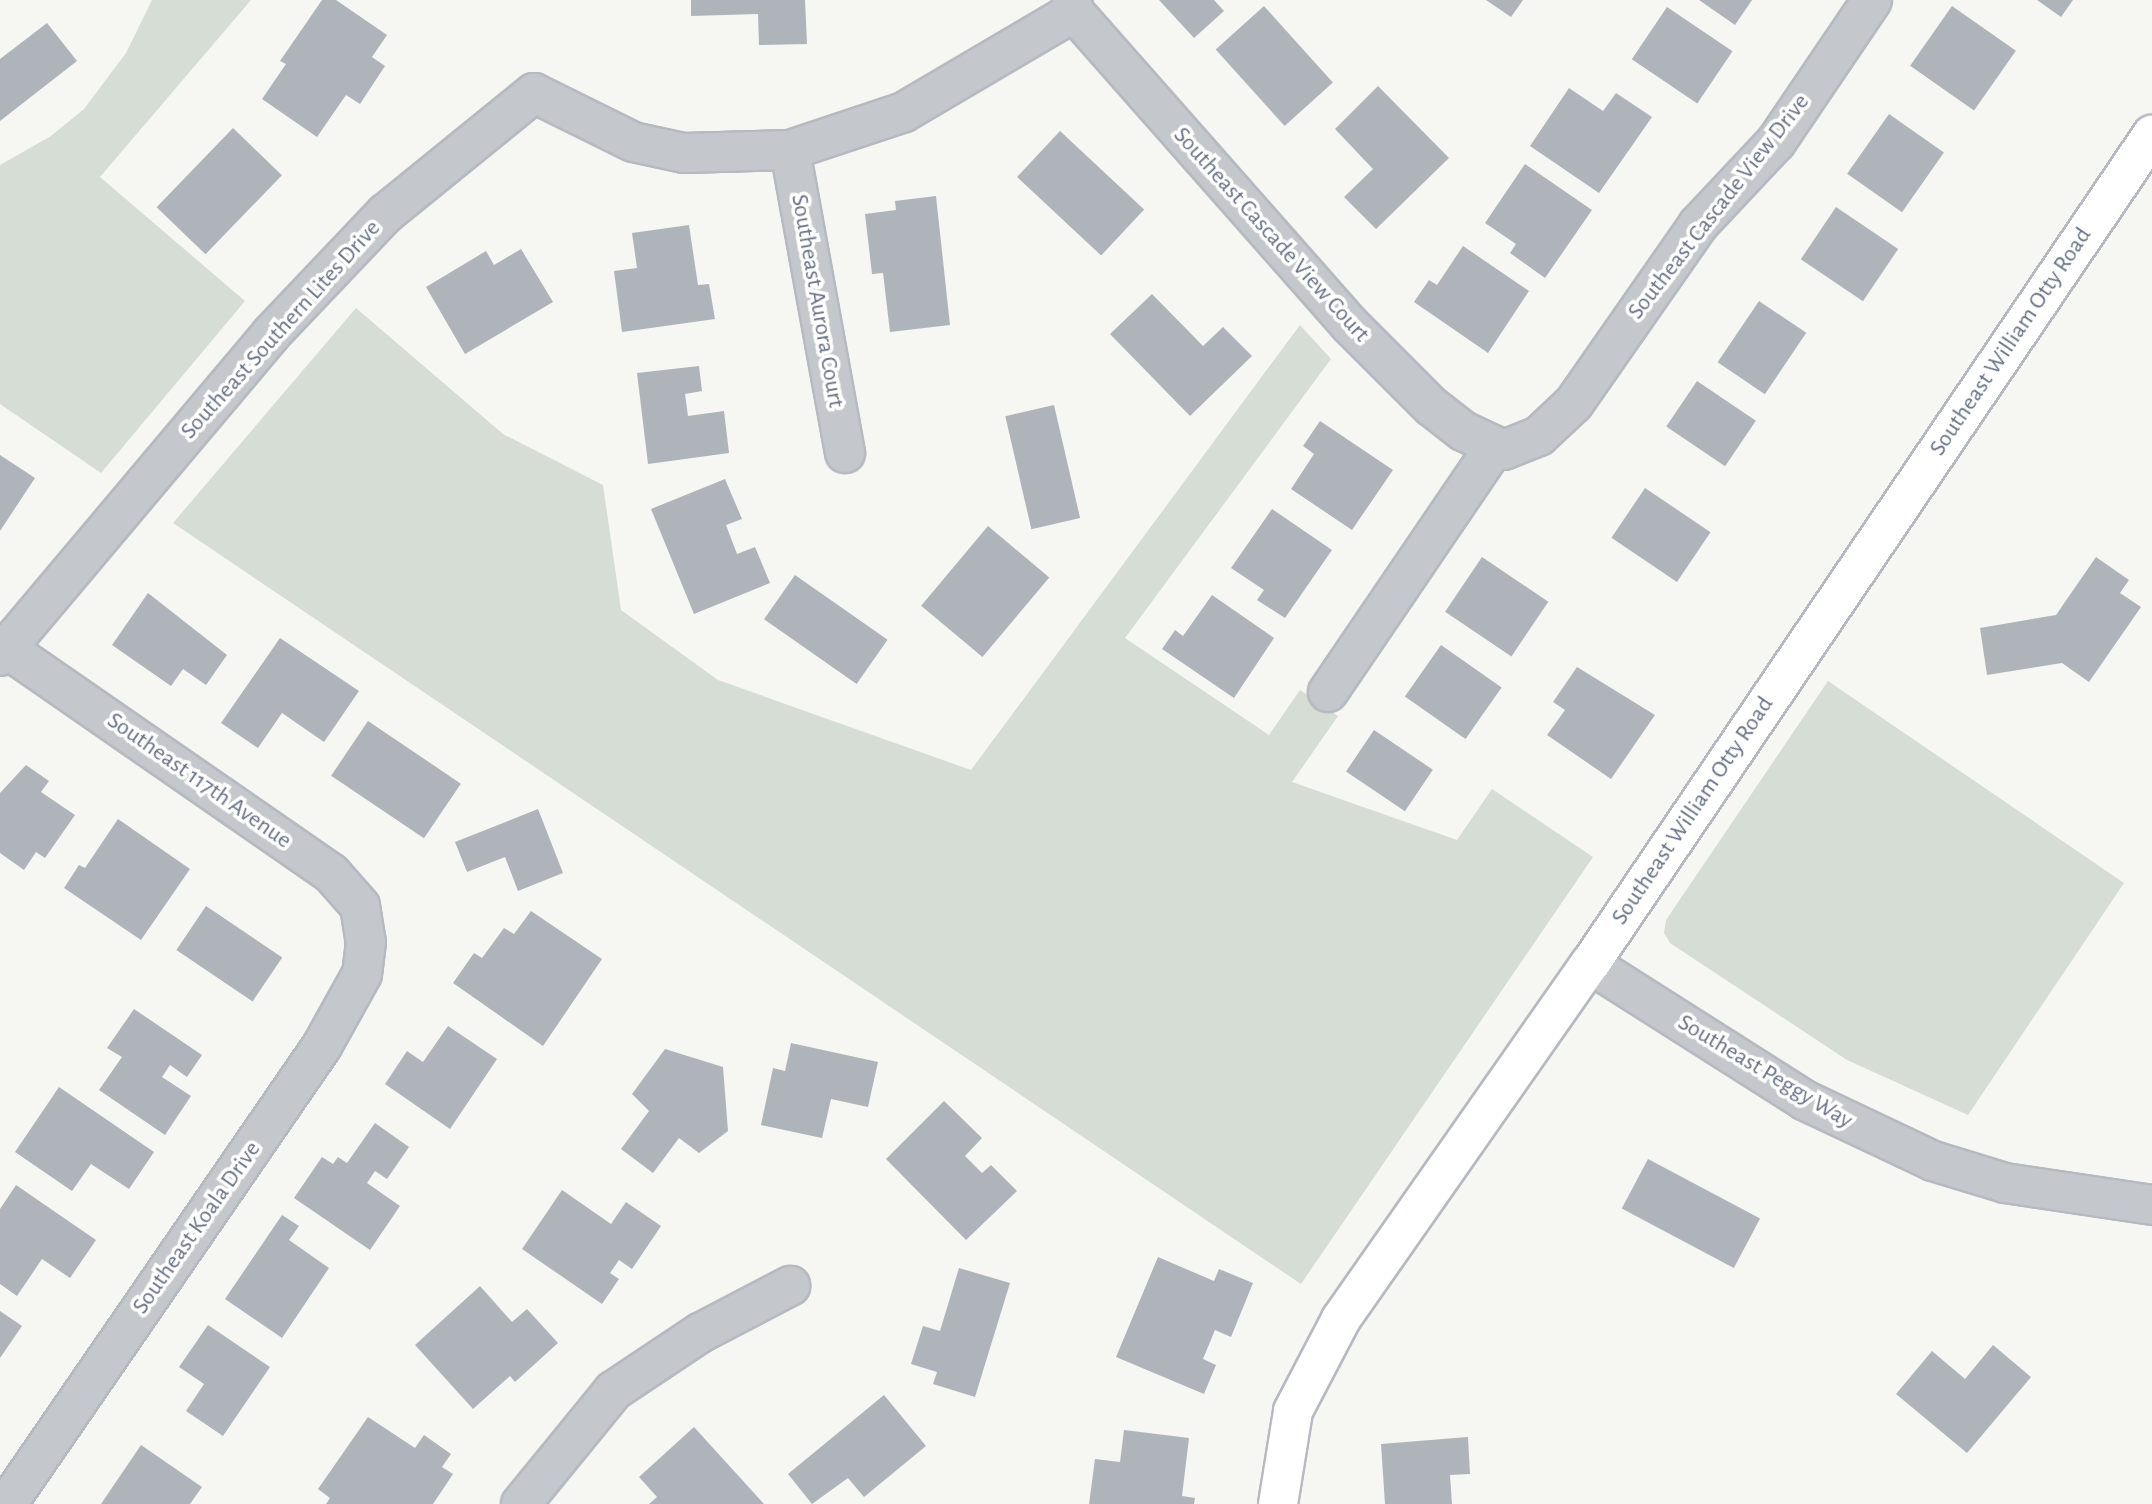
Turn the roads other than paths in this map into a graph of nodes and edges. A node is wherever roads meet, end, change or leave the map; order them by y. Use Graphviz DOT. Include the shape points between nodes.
graph roads {
  1 [pos="1871,0"];
  2 [pos="1073,6"];
  3 [pos="2152,135"];
  4 [pos="790,150"];
  5 [pos="1493,449"];
  6 [pos="845,453"];
  7 [pos="2,649"];
  8 [pos="1328,692"];
  9 [pos="366,942"];
  10 [pos="1590,964"];
  11 [pos="2152,1205"];
  12 [pos="790,1286"];
  13 [pos="7,1504"];
  14 [pos="521,1504"];
  15 [pos="1278,1504"];
  1 -- 5 [label="street, Southeast Cascade View Drive" via="1776,142 1698,225 1574,403 1539,436"];
  2 -- 4 [label="street, Southeast Southern Lites Drive" via="904,112"];
  2 -- 5 [label="street, Southeast Cascade View Court" via="1350,325 1432,405"];
  3 -- 10 [label="street, Southeast William Otty Road"];
  4 -- 6 [label="street, Southeast Aurora Court"];
  4 -- 7 [label="street, Southeast Southern Lites Drive" via="671,150 633,142 534,93 375,224 271,334"];
  5 -- 8 [label="street"];
  7 -- 9 [label="street, Southeast 117th Avenue" via="331,873 360,906"];
  9 -- 13 [label="street, Southeast Koala Drive" via="362,974 322,1046"];
  10 -- 11 [label="street, Southeast Peggy Way" via="1804,1100 1933,1161 2005,1183"];
  10 -- 15 [label="street, Southeast William Otty Road" via="1321,1350 1293,1411"];
  12 -- 14 [label="street" via="700,1333 614,1391"];
}
